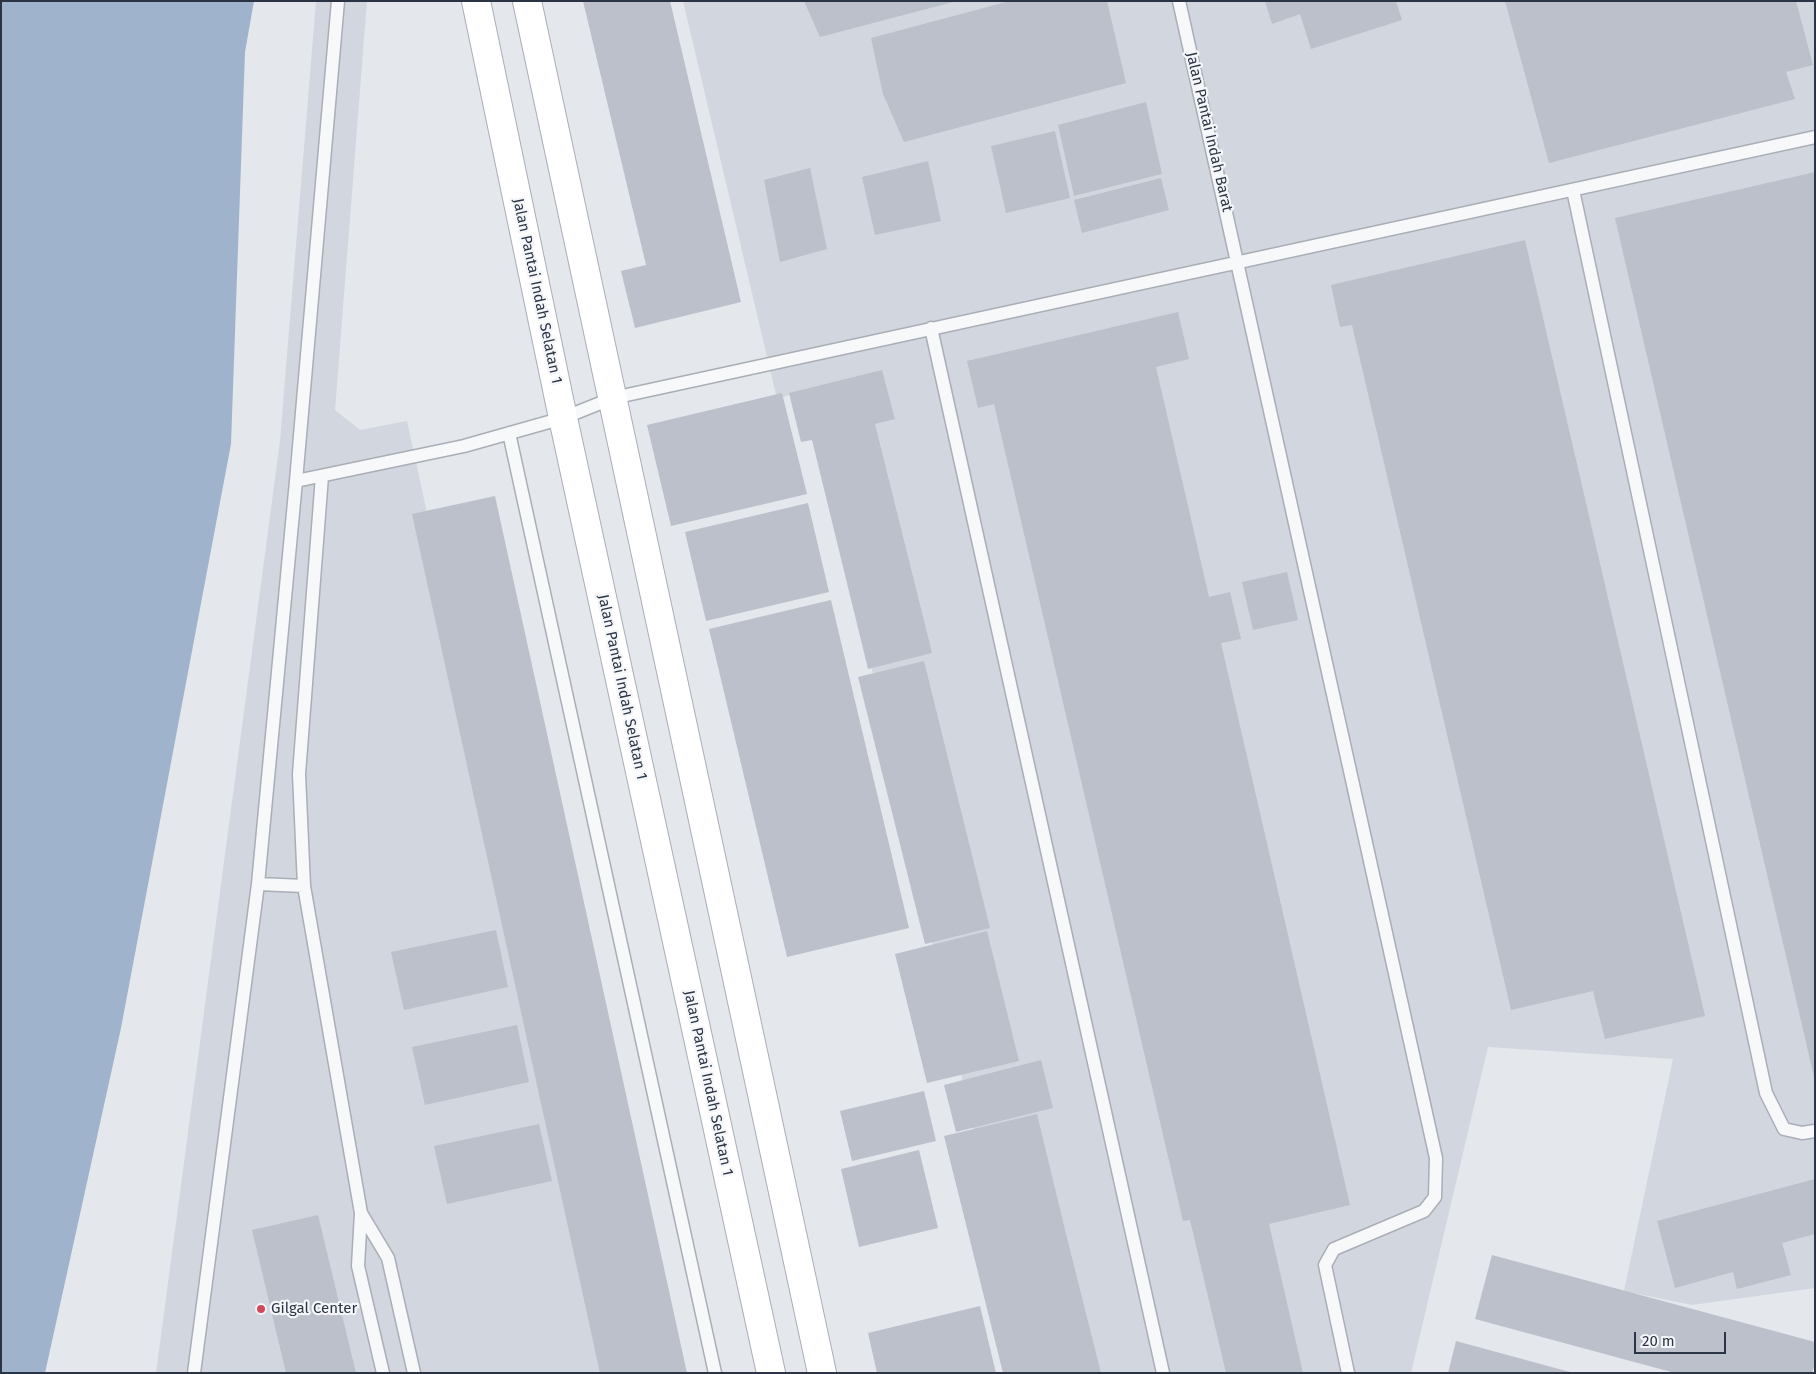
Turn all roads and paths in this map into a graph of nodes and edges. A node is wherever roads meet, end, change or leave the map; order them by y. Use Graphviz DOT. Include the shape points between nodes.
graph roads {
  1 [pos="338,1"];
  2 [pos="476,1"];
  3 [pos="527,1"];
  4 [pos="1179,1"];
  5 [pos="1815,138"];
  6 [pos="1573,190"];
  7 [pos="1238,262"];
  8 [pos="931,328"];
  9 [pos="613,398"];
  10 [pos="563,418"];
  11 [pos="509,433"];
  12 [pos="322,476"];
  13 [pos="296,481"];
  14 [pos="258,884"];
  15 [pos="304,886"];
  16 [pos="1815,1131"];
  17 [pos="361,1213"];
  18 [pos="194,1373"];
  19 [pos="383,1373"];
  20 [pos="414,1373"];
  21 [pos="715,1373"];
  22 [pos="771,1373"];
  23 [pos="822,1373"];
  24 [pos="1163,1373"];
  25 [pos="1348,1373"];
  1 -- 13 [label="lane"];
  2 -- 10 [label="street, Jalan Pantai Indah Selatan 1"];
  3 -- 9 [label="street"];
  4 -- 7 [label="lane, Jalan Pantai Indah Barat"];
  5 -- 6 [label="lane"];
  6 -- 7 [label="lane"];
  6 -- 16 [label="lane" via="1766,1093 1784,1129 1802,1133"];
  7 -- 8 [label="lane"];
  7 -- 25 [label="lane, Jalan Pantai Indah Barat" via="1436,1158 1435,1197 1424,1211 1334,1249 1326,1265"];
  8 -- 9 [label="lane"];
  8 -- 24 [label="lane"];
  9 -- 10 [label="lane"];
  9 -- 23 [label="street"];
  10 -- 11 [label="lane"];
  10 -- 22 [label="street, Jalan Pantai Indah Selatan 1"];
  11 -- 12 [label="lane" via="464,446"];
  11 -- 21 [label="lane"];
  12 -- 13 [label="lane"];
  12 -- 15 [label="lane" via="299,774"];
  13 -- 14 [label="lane"];
  14 -- 15 [label="lane"];
  14 -- 18 [label="lane"];
  15 -- 17 [label="lane"];
  17 -- 19 [label="lane" via="358,1266"];
  17 -- 20 [label="lane" via="388,1258"];
}
